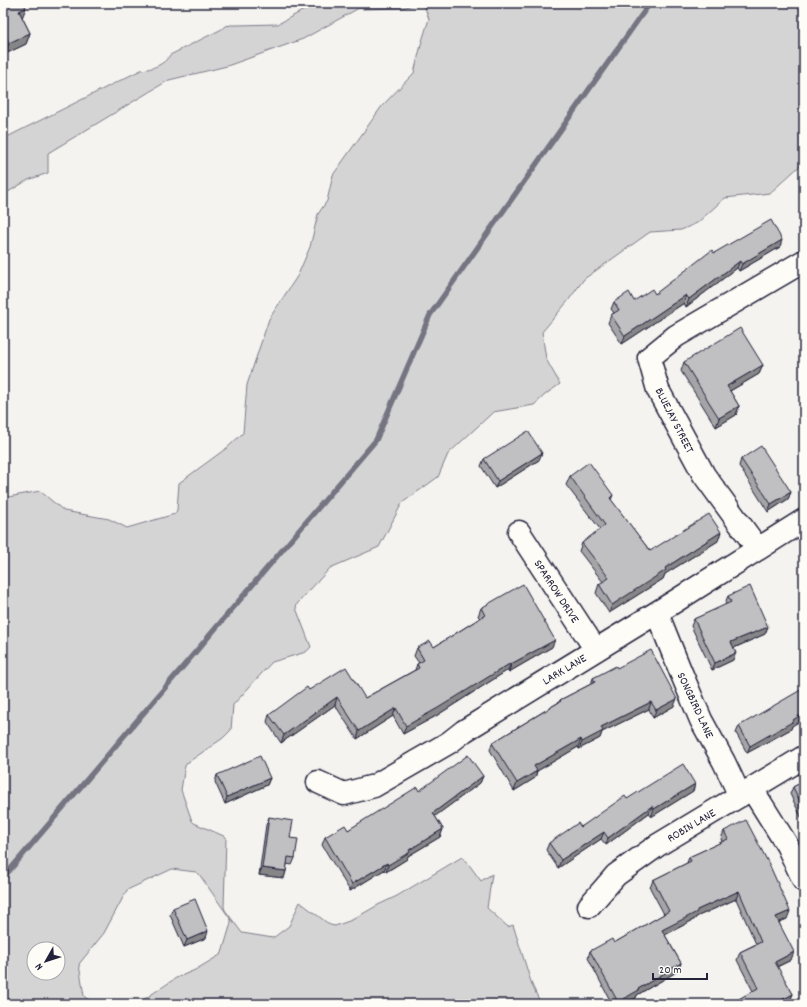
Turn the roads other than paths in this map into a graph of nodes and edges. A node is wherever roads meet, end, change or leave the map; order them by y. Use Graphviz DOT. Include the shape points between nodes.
graph roads {
  1 [pos="804,261"];
  2 [pos="804,520"];
  3 [pos="519,532"];
  4 [pos="758,549"];
  5 [pos="657,613"];
  6 [pos="596,650"];
  7 [pos="804,757"];
  8 [pos="318,782"];
  9 [pos="746,792"];
  10 [pos="804,881"];
  11 [pos="589,906"];
  1 -- 4 [label="street, BLUEJAY STREET" via="676,336 649,358 658,390 704,475"];
  2 -- 4 [label="street, LARK LANE"];
  3 -- 6 [label="street, SPARROW DRIVE"];
  4 -- 5 [label="street, LARK LANE"];
  5 -- 6 [label="street, LARK LANE"];
  5 -- 9 [label="street, SONGBIRD LANE" via="702,720 724,762"];
  6 -- 8 [label="street, LARK LANE" via="450,742 374,786 344,794"];
  7 -- 9 [label="street, ROBIN LANE"];
  9 -- 10 [label="street, SONGBIRD LANE" via="787,845"];
  9 -- 11 [label="street, ROBIN LANE" via="658,845 616,875"];
}
